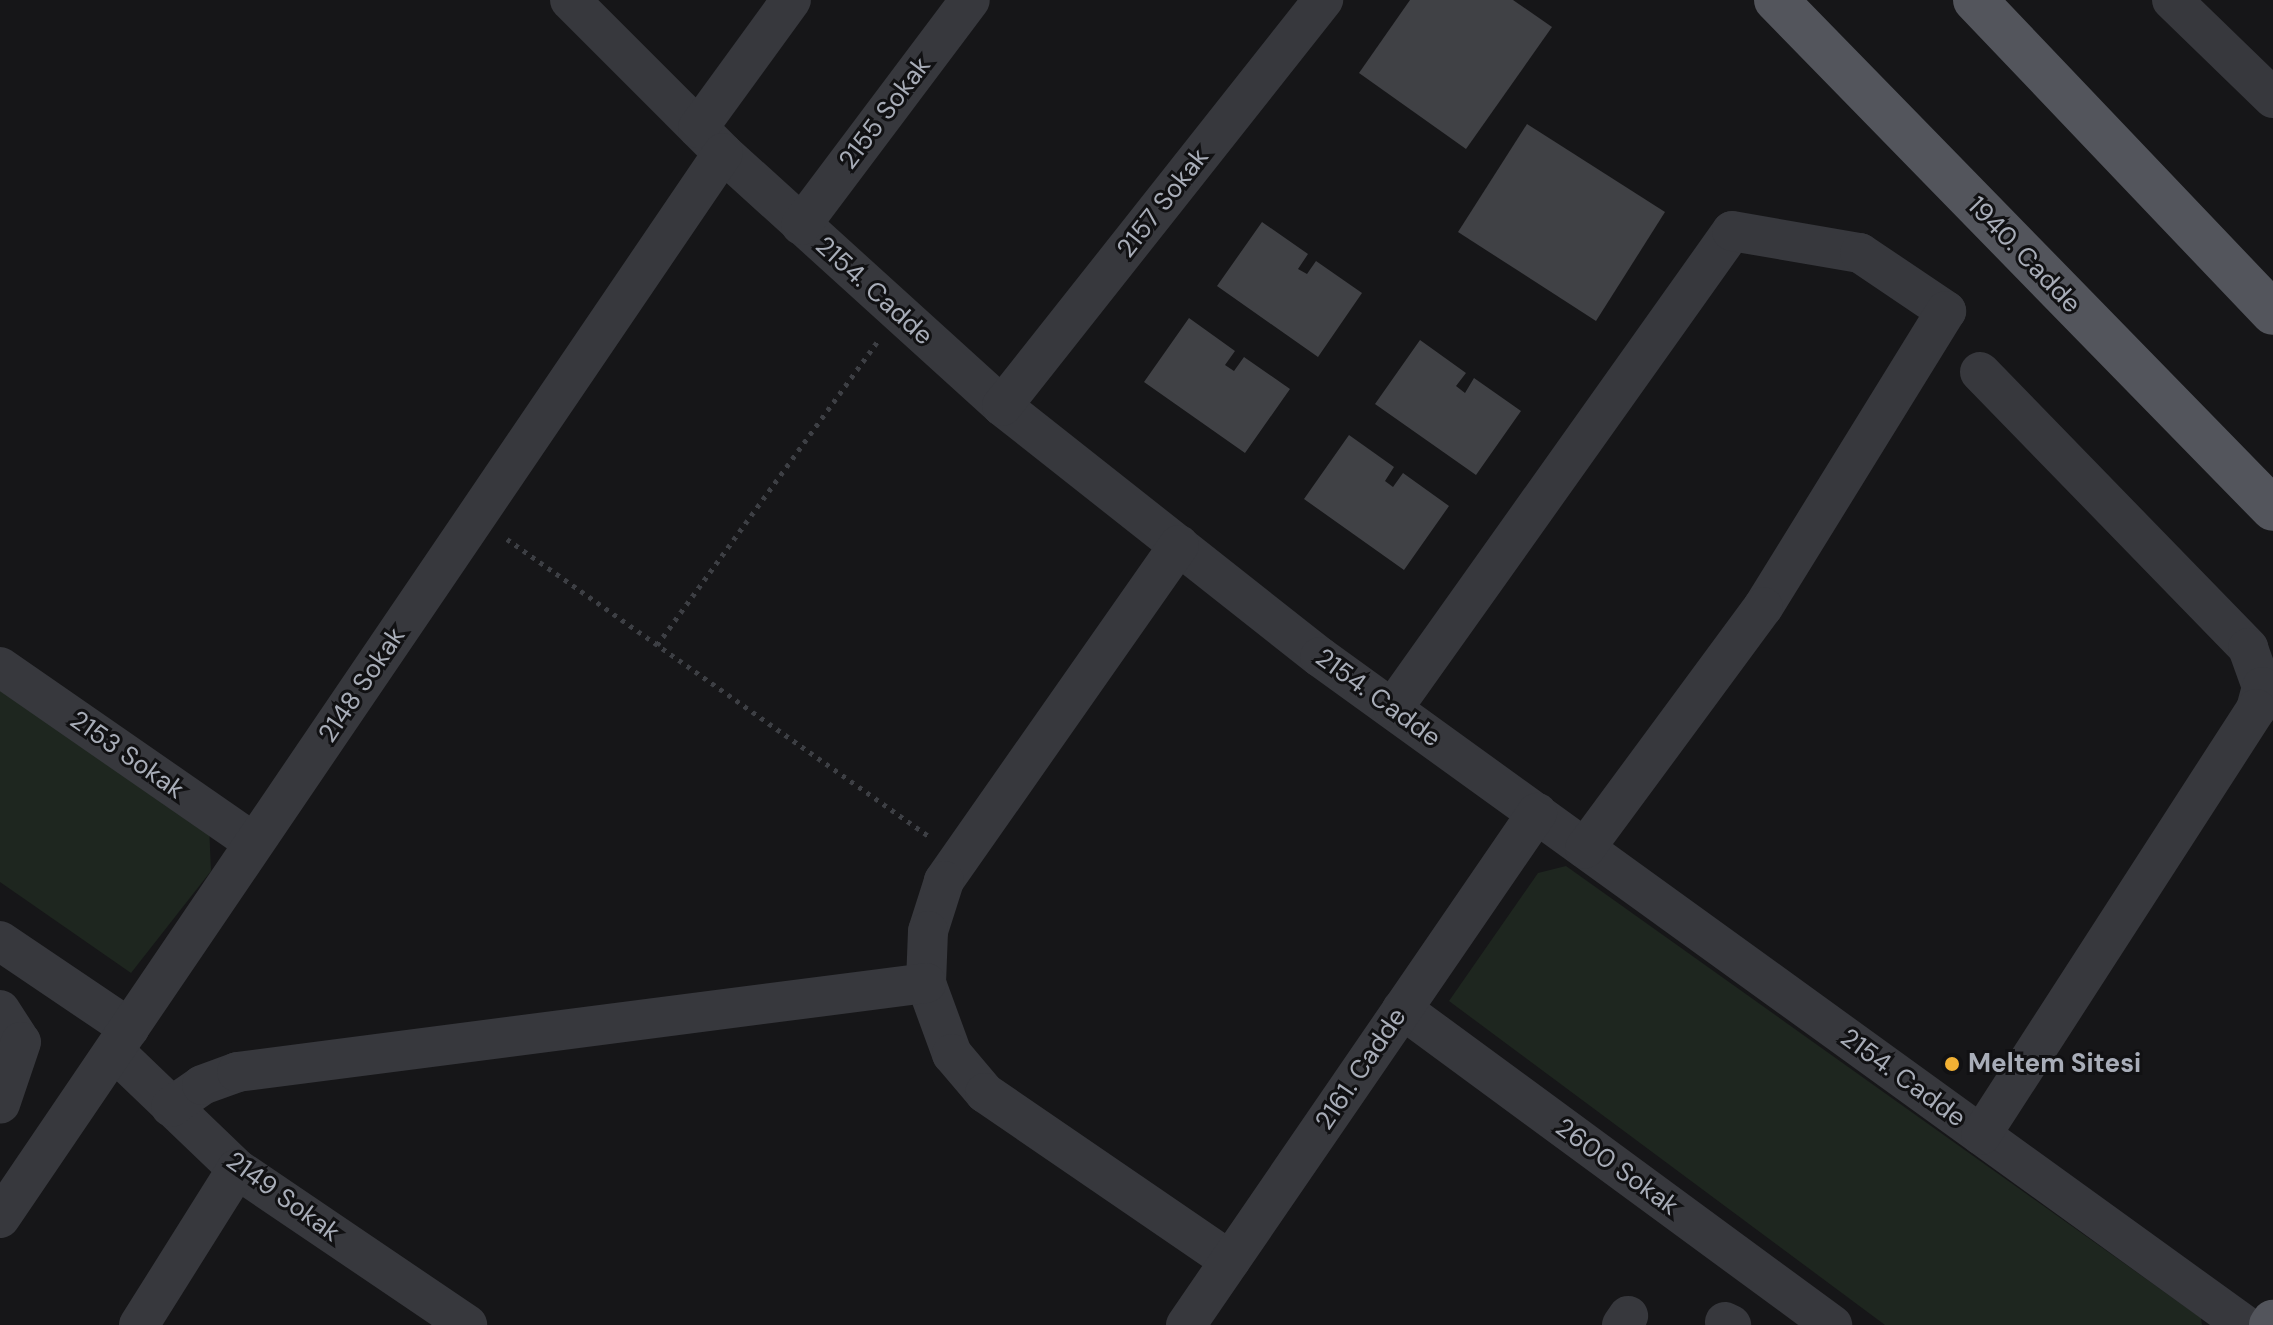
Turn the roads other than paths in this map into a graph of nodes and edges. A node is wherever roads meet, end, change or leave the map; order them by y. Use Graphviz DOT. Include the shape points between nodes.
graph roads {
  1 [pos="570,0"];
  2 [pos="791,0"];
  3 [pos="970,0"];
  4 [pos="1323,0"];
  5 [pos="1776,0"];
  6 [pos="1975,0"];
  7 [pos="2172,0"];
  8 [pos="2273,98"];
  9 [pos="711,140"];
  10 [pos="801,225"];
  11 [pos="2273,313"];
  12 [pos="1980,372"];
  13 [pos="1002,406"];
  14 [pos="2273,509"];
  15 [pos="1179,545"];
  16 [pos="0,667"];
  17 [pos="1393,708"];
  18 [pos="1537,813"];
  19 [pos="254,843"];
  20 [pos="1585,848"];
  21 [pos="0,941"];
  22 [pos="926,983"];
  23 [pos="1402,1009"];
  24 [pos="0,1010"];
  25 [pos="121,1039"];
  26 [pos="0,1104"];
  27 [pos="171,1107"];
  28 [pos="1981,1135"];
  29 [pos="237,1169"];
  30 [pos="0,1218"];
  31 [pos="1230,1261"];
  32 [pos="139,1325"];
  33 [pos="467,1325"];
  34 [pos="1186,1325"];
  35 [pos="1832,1325"];
  36 [pos="2244,1325"];
  1 -- 9 [label="street, 2154. Cadde"];
  2 -- 9 [label="street, 2148 Sokak"];
  3 -- 10 [label="street, 2155 Sokak"];
  4 -- 13 [label="street, 2157 Sokak"];
  5 -- 14 [label="main road, 1940. Cadde"];
  6 -- 11 [label="main road"];
  7 -- 8 [label="street"];
  9 -- 10 [label="street, 2154. Cadde"];
  9 -- 19 [label="street, 2148 Sokak" via="476,517"];
  10 -- 13 [label="street, 2154. Cadde"];
  12 -- 28 [label="street" via="2248,648 2262,687 2256,709"];
  13 -- 15 [label="street, 2154. Cadde"];
  15 -- 17 [label="street, 2154. Cadde"];
  15 -- 22 [label="street" via="960,859 934,906"];
  16 -- 19 [label="street, 2153 Sokak"];
  17 -- 18 [label="street, 2154. Cadde"];
  17 -- 20 [label="street" via="1732,231 1860,253 1946,311 1763,607"];
  18 -- 20 [label="street, 2154. Cadde"];
  18 -- 23 [label="street, 2161. Cadde"];
  19 -- 25 [label="street, 2148 Sokak"];
  20 -- 28 [label="street, 2154. Cadde"];
  21 -- 25 [label="street, 2149 Sokak"];
  22 -- 27 [label="street" via="237,1072 202,1085"];
  22 -- 31 [label="street" via="952,1054 985,1093"];
  23 -- 31 [label="street, 2161. Cadde"];
  23 -- 35 [label="street, 2600 Sokak"];
  24 -- 26 [label="street" via="21,1042"];
  25 -- 27 [label="street, 2149 Sokak"];
  25 -- 30 [label="street, 2148 Sokak"];
  27 -- 29 [label="street, 2149 Sokak"];
  28 -- 36 [label="street, 2154. Cadde"];
  29 -- 32 [label="street"];
  29 -- 33 [label="street, 2149 Sokak"];
  31 -- 34 [label="street, 2161. Cadde"];
}
